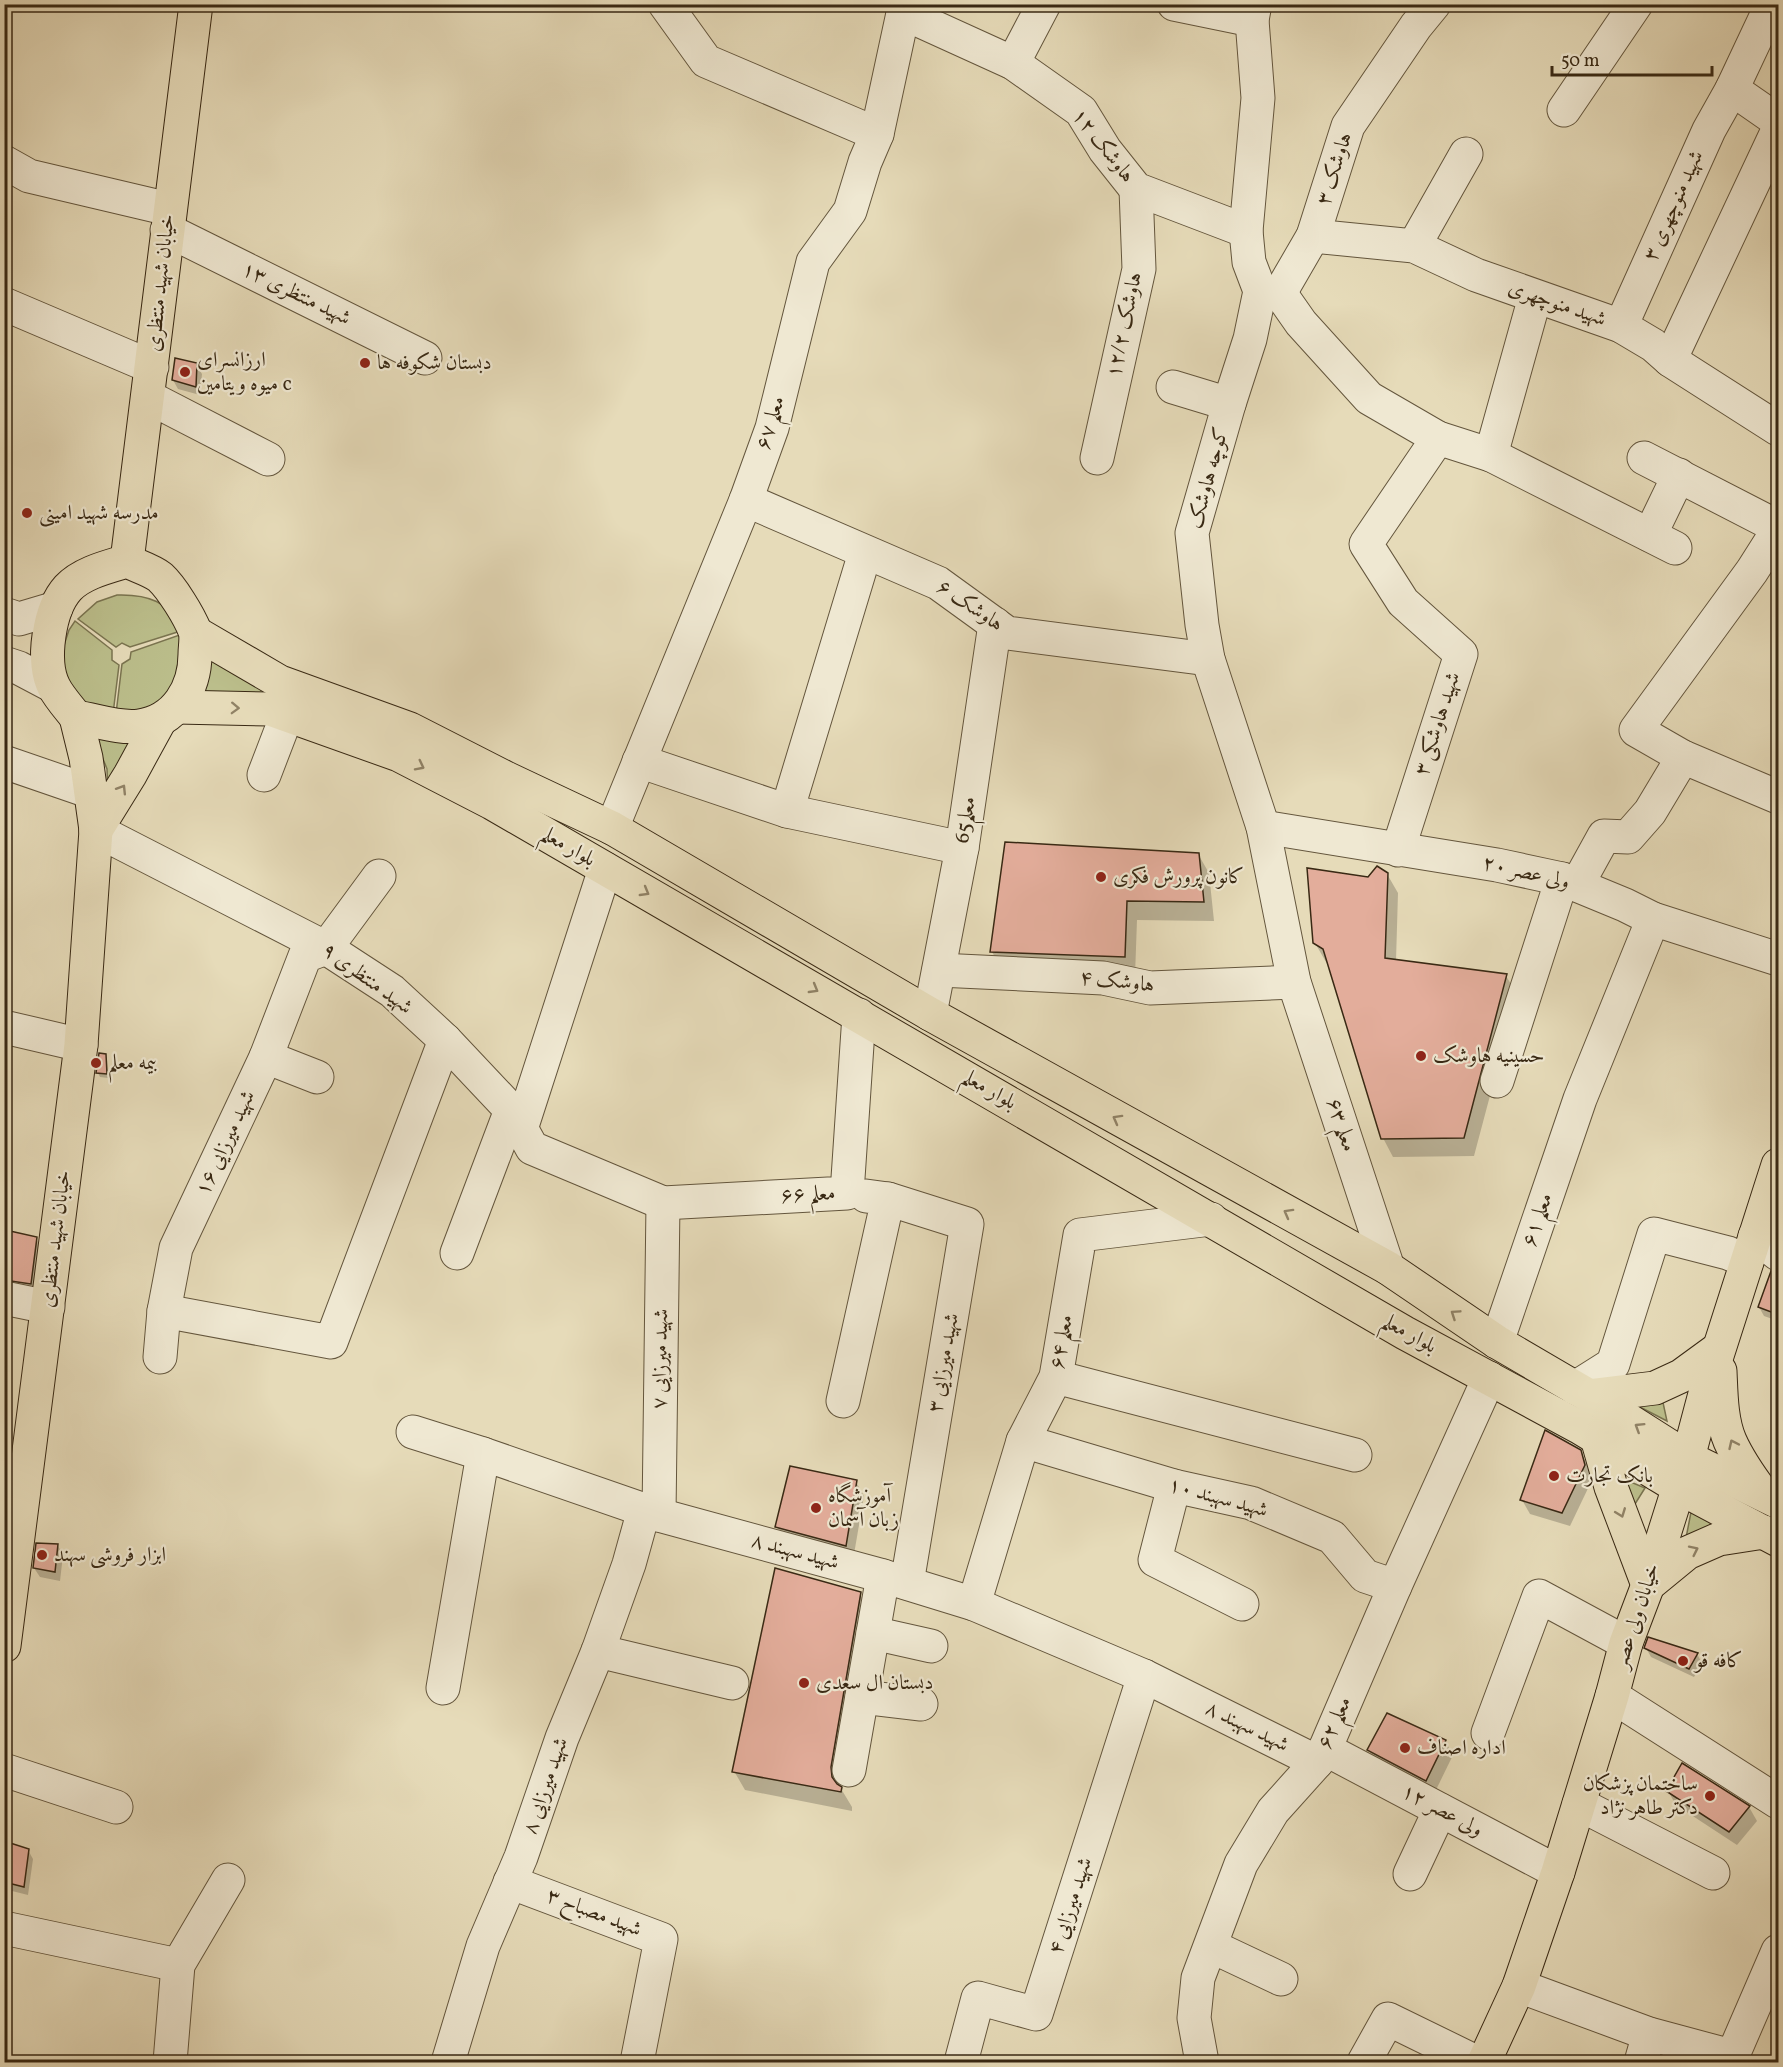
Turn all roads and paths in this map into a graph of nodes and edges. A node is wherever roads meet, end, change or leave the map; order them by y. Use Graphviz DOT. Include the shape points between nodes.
graph roads {
  1 [pos="196,4"];
  2 [pos="665,4"];
  3 [pos="1044,4"];
  4 [pos="1174,4"];
  5 [pos="1434,4"];
  6 [pos="1636,4"];
  7 [pos="1772,4"];
  8 [pos="904,9"];
  9 [pos="1253,12"];
  10 [pos="1013,63"];
  11 [pos="1732,89"];
  12 [pos="1564,110"];
  13 [pos="1779,122"];
  14 [pos="1779,130"];
  15 [pos="877,135"];
  16 [pos="1467,154"];
  17 [pos="12,170"];
  18 [pos="1136,189"];
  19 [pos="168,219"];
  20 [pos="1246,231"];
  21 [pos="1313,236"];
  22 [pos="1414,246"];
  23 [pos="1270,292"];
  24 [pos="1535,297"];
  25 [pos="4,304"];
  26 [pos="1621,326"];
  27 [pos="425,358"];
  28 [pos="1670,360"];
  29 [pos="150,382"];
  30 [pos="1173,387"];
  31 [pos="1229,404"];
  32 [pos="1779,429"];
  33 [pos="1437,438"];
  34 [pos="1491,455"];
  35 [pos="1097,458"];
  36 [pos="1644,458"];
  37 [pos="268,459"];
  38 [pos="1679,475"];
  39 [pos="746,500"];
  40 [pos="1779,529"];
  41 [pos="865,553"];
  42 [pos="127,561"];
  43 [pos="56,608"];
  44 [pos="4,614"];
  45 [pos="995,624"];
  46 [pos="196,633"];
  47 [pos="1208,659"];
  48 [pos="4,663"];
  49 [pos="53,686"];
  50 [pos="168,713"];
  51 [pos="287,715"];
  52 [pos="76,717"];
  53 [pos="1683,757"];
  54 [pos="639,761"];
  55 [pos="4,762"];
  56 [pos="264,775"];
  57 [pos="91,792"];
  58 [pos="1779,796"];
  59 [pos="787,811"];
  60 [pos="1263,827"];
  61 [pos="612,828"];
  62 [pos="96,830"];
  63 [pos="962,848"];
  64 [pos="1398,850"];
  65 [pos="605,869"];
  66 [pos="379,876"];
  67 [pos="1570,882"];
  68 [pos="1653,919"];
  69 [pos="326,948"];
  70 [pos="1779,959"];
  71 [pos="939,970"];
  72 [pos="1294,982"];
  73 [pos="930,1014"];
  74 [pos="859,1015"];
  75 [pos="4,1027"];
  76 [pos="445,1040"];
  77 [pos="81,1045"];
  78 [pos="266,1057"];
  79 [pos="317,1077"];
  80 [pos="1497,1081"];
  81 [pos="516,1120"];
  82 [pos="1779,1166"];
  83 [pos="847,1193"];
  84 [pos="888,1199"];
  85 [pos="663,1203"];
  86 [pos="1211,1219"];
  87 [pos="1760,1250"];
  88 [pos="457,1253"];
  89 [pos="1388,1268"];
  90 [pos="4,1298"];
  91 [pos="48,1307"];
  92 [pos="164,1311"];
  93 [pos="1497,1342"];
  94 [pos="1719,1352"];
  95 [pos="160,1357"];
  96 [pos="1056,1377"];
  97 [pos="1489,1378"];
  98 [pos="1589,1396"];
  99 [pos="843,1401"];
  100 [pos="413,1432"];
  101 [pos="1593,1435"];
  102 [pos="1023,1441"];
  103 [pos="483,1454"];
  104 [pos="1355,1455"];
  105 [pos="1683,1472"];
  106 [pos="1174,1486"];
  107 [pos="1771,1498"];
  108 [pos="652,1513"];
  109 [pos="12,1530"];
  110 [pos="1771,1536"];
  111 [pos="895,1579"];
  112 [pos="1648,1585"];
  113 [pos="1395,1586"];
  114 [pos="974,1604"];
  115 [pos="1242,1604"];
  116 [pos="873,1633"];
  117 [pos="1626,1643"];
  118 [pos="4,1646"];
  119 [pos="931,1646"];
  120 [pos="598,1652"];
  121 [pos="1144,1676"];
  122 [pos="732,1683"];
  123 [pos="443,1688"];
  124 [pos="1612,1696"];
  125 [pos="862,1697"];
  126 [pos="921,1704"];
  127 [pos="1488,1733"];
  128 [pos="1321,1756"];
  129 [pos="4,1770"];
  130 [pos="849,1770"];
  131 [pos="1779,1802"];
  132 [pos="1579,1804"];
  133 [pos="116,1807"];
  134 [pos="1440,1810"];
  135 [pos="1558,1872"];
  136 [pos="1713,1873"];
  137 [pos="1410,1874"];
  138 [pos="228,1880"];
  139 [pos="510,1882"];
  140 [pos="4,1928"];
  141 [pos="1211,1946"];
  142 [pos="1779,1952"];
  143 [pos="178,1965"];
  144 [pos="1281,1979"];
  145 [pos="1520,1986"];
  146 [pos="1645,2048"];
  147 [pos="1730,2059"];
  148 [pos="170,2062"];
  149 [pos="448,2062"];
  150 [pos="637,2062"];
  151 [pos="961,2062"];
  152 [pos="1202,2062"];
  153 [pos="1364,2062"];
  154 [pos="1476,2062"];
  155 [pos="1484,2062"];
  1 -- 19 [label="main road, خیابان شهید منتظری"];
  2 -- 15 [label="street" via="706,61"];
  3 -- 10 [label="street"];
  4 -- 9 [label="street"];
  5 -- 21 [label="street, هاوشک ۳" via="1348,126"];
  6 -- 12 [label="street"];
  7 -- 11 [label="street, شهید منوچهری ۳"];
  8 -- 10 [label="street, هاوشک ۱۲"];
  8 -- 15 [label="street, معلم ۶۷"];
  9 -- 20 [label="street" via="1258,98"];
  10 -- 18 [label="street, هاوشک ۱۲" via="1081,111"];
  11 -- 13 [label="street"];
  11 -- 26 [label="street, شهید منوچهری ۳" via="1709,130"];
  14 -- 28 [label="street"];
  15 -- 39 [label="street, معلم ۶۷" via="850,211 813,262 772,428"];
  16 -- 22 [label="street"];
  17 -- 19 [label="street, شهید منتظری ۱۳"];
  18 -- 20 [label="street, هاوشک ۱۲"];
  18 -- 35 [label="street, هاوشک ۱۲/۲" via="1139,269"];
  19 -- 27 [label="street, شهید منتظری ۱۳"];
  19 -- 29 [label="main road, خیابان شهید منتظری"];
  20 -- 23 [label="street" via="1249,262"];
  21 -- 22 [label="street, شهید منوچهری"];
  21 -- 23 [label="street, هاوشک ۳"];
  22 -- 24 [label="street, شهید منوچهری"];
  23 -- 31 [label="street, کوچه هاوشک"];
  23 -- 33 [label="street" via="1369,398"];
  24 -- 26 [label="street, شهید منوچهری"];
  24 -- 34 [label="street"];
  25 -- 29 [label="street"];
  26 -- 28 [label="street, شهید منوچهری"];
  28 -- 32 [label="street, شهید منوچهری"];
  29 -- 37 [label="street"];
  29 -- 42 [label="main road, خیابان شهید منتظری"];
  30 -- 31 [label="street"];
  31 -- 47 [label="street, کوچه هاوشک" via="1192,533"];
  33 -- 34 [label="street"];
  33 -- 64 [label="street, شهید هاوشکی ۳" via="1366,544 1403,602 1461,654"];
  34 -- 38 [label="street" via="1662,542"];
  36 -- 38 [label="street"];
  38 -- 40 [label="street"];
  39 -- 41 [label="street, هاوشک ۶"];
  39 -- 54 [label="street, معلم ۶۷"];
  40 -- 53 [label="street" via="1636,730"];
  41 -- 45 [label="street, هاوشک ۶" via="938,583"];
  41 -- 59 [label="street"];
  42 -- 43 [label="main road" via="95,571 68,587"];
  42 -- 46 [label="main road" via="159,577 180,603"];
  43 -- 44 [label="street" via="19,619"];
  43 -- 49 [label="main road" via="47,646"];
  45 -- 47 [label="street, هاوشک ۶" via="1007,633"];
  45 -- 63 [label="street, معلم65"];
  46 -- 50 [label="main road" via="195,669 189,690"];
  46 -- 61 [label="main road, بلوار معلم" via="280,682 410,729"];
  47 -- 60 [label="street, کوچه هاوشک"];
  48 -- 49 [label="street"];
  49 -- 52 [label="main road"];
  50 -- 51 [label="main road, بلوار معلم, one-way" via="270,709"];
  50 -- 52 [label="main road" via="140,726 118,727"];
  62 -- 50 [label="main road, one-way"];
  51 -- 56 [label="street"];
  51 -- 65 [label="main road, بلوار معلم, one-way" via="399,755 492,803"];
  52 -- 57 [label="main road, خیابان شهید منتظری"];
  53 -- 58 [label="street"];
  53 -- 67 [label="street" via="1650,812 1628,837 1604,836"];
  54 -- 59 [label="street"];
  54 -- 61 [label="street, معلم ۶۷"];
  55 -- 57 [label="street"];
  57 -- 62 [label="main road, خیابان شهید منتظری"];
  59 -- 63 [label="street"];
  60 -- 64 [label="street, ولی عصر ۲۰"];
  60 -- 72 [label="street, کوچه هاوشک"];
  61 -- 73 [label="main road, بلوار معلم"];
  62 -- 69 [label="street, شهید منتظری ۹"];
  62 -- 77 [label="main road, خیابان شهید منتظری"];
  63 -- 71 [label="street, معلم65"];
  64 -- 67 [label="street, ولی عصر ۲۰" via="1497,865"];
  65 -- 74 [label="main road, بلوار معلم, one-way"];
  65 -- 81 [label="street"];
  66 -- 69 [label="street"];
  67 -- 68 [label="street, ولی عصر ۲۰"];
  67 -- 80 [label="street"];
  68 -- 70 [label="street, ولی عصر ۲۰"];
  68 -- 93 [label="street, معلم ۶۱" via="1580,1099"];
  69 -- 76 [label="street, شهید منتظری ۹" via="392,992"];
  69 -- 78 [label="street, شهید میرزایی ۱۶" via="305,956"];
  71 -- 72 [label="street, هاوشک ۴" via="1103,978 1150,988"];
  71 -- 73 [label="street, معلم65"];
  72 -- 89 [label="street, معلم ۶۳"];
  89 -- 73 [label="main road, بلوار معلم, one-way"];
  74 -- 83 [label="street, معلم ۶۶"];
  74 -- 86 [label="main road, بلوار معلم"];
  75 -- 77 [label="street"];
  76 -- 81 [label="street, شهید منتظری ۹"];
  76 -- 92 [label="street" via="332,1342"];
  77 -- 91 [label="main road, خیابان شهید منتظری"];
  78 -- 79 [label="street"];
  78 -- 92 [label="street, شهید میرزایی ۱۶" via="176,1248"];
  81 -- 85 [label="street, شهید منتظری ۹" via="532,1148"];
  81 -- 88 [label="street"];
  82 -- 87 [label="main road, خیابان ولی عصر"];
  83 -- 84 [label="street"];
  83 -- 85 [label="street, معلم ۶۶"];
  84 -- 99 [label="street"];
  84 -- 111 [label="street, شهید میرزایی ۳" via="967,1224"];
  85 -- 108 [label="street, شهید میرزایی ۷"];
  86 -- 96 [label="street, معلم ۶۴" via="1080,1235"];
  86 -- 97 [label="main road, بلوار معلم"];
  87 -- 94 [label="main road, خیابان ولی عصر"];
  87 -- 98 [label="street" via="1728,1253 1654,1234 1613,1364"];
  93 -- 89 [label="main road, بلوار معلم, one-way"];
  90 -- 91 [label="street"];
  91 -- 109 [label="main road, خیابان شهید منتظری"];
  92 -- 95 [label="street, شهید میرزایی ۱۶"];
  93 -- 98 [label="main road, بلوار معلم"];
  94 -- 98 [label="main road" via="1718,1349 1681,1376 1655,1388"];
  94 -- 105 [label="main road, خیابان ولی عصر"];
  107 -- 94 [label="main road, one-way" via="1752,1479 1730,1440 1722,1407"];
  96 -- 102 [label="street, معلم ۶۴"];
  96 -- 104 [label="street"];
  97 -- 101 [label="main road, بلوار معلم"];
  97 -- 113 [label="street, معلم ۶۲"];
  98 -- 101 [label="main road" via="1603,1421"];
  105 -- 98 [label="main road, بلوار معلم, one-way"];
  100 -- 103 [label="street, شهید سهبند ۸"];
  101 -- 105 [label="main road, بلوار معلم"];
  101 -- 112 [label="main road, one-way"];
  102 -- 106 [label="street, شهید سهبند ۱۰"];
  102 -- 114 [label="street, معلم ۶۴"];
  103 -- 108 [label="street, شهید سهبند ۸"];
  103 -- 123 [label="street"];
  105 -- 107 [label="main road, بلوار معلم"];
  105 -- 110 [label="main road, بلوار معلم"];
  105 -- 112 [label="main road, خیابان ولی عصر"];
  106 -- 113 [label="street, شهید سهبند ۱۰" via="1251,1503 1332,1537 1365,1576"];
  106 -- 115 [label="street" via="1155,1560"];
  108 -- 111 [label="street, شهید سهبند ۸"];
  108 -- 120 [label="street, شهید میرزایی ۸"];
  109 -- 118 [label="main road, خیابان شهید منتظری"];
  112 -- 110 [label="main road, one-way" via="1687,1553 1719,1539"];
  111 -- 114 [label="street, شهید سهبند ۸"];
  111 -- 116 [label="street"];
  112 -- 117 [label="main road, خیابان ولی عصر"];
  113 -- 128 [label="street, معلم ۶۲"];
  114 -- 121 [label="street, شهید سهبند ۸"];
  116 -- 119 [label="street"];
  116 -- 125 [label="street"];
  117 -- 124 [label="main road, خیابان ولی عصر"];
  117 -- 127 [label="street" via="1539,1596"];
  120 -- 122 [label="street"];
  120 -- 139 [label="street, شهید میرزایی ۸"];
  121 -- 128 [label="street, شهید سهبند ۸"];
  121 -- 151 [label="street, شهید میرزایی ۴" via="1036,2014 978,1998"];
  124 -- 131 [label="street"];
  124 -- 132 [label="main road, خیابان ولی عصر"];
  125 -- 126 [label="street"];
  125 -- 130 [label="street"];
  128 -- 134 [label="street, ولی عصر ۱۲"];
  128 -- 141 [label="street, معلم ۶۲" via="1273,1811 1241,1864"];
  129 -- 133 [label="street"];
  132 -- 135 [label="main road, خیابان ولی عصر"];
  132 -- 136 [label="street"];
  134 -- 135 [label="street, ولی عصر ۱۲"];
  134 -- 137 [label="street"];
  135 -- 145 [label="main road, خیابان ولی عصر"];
  138 -- 143 [label="street"];
  139 -- 149 [label="street, شهید میرزایی ۸" via="483,1946"];
  139 -- 150 [label="street, شهید مصباح ۳" via="661,1939"];
  140 -- 143 [label="street"];
  141 -- 144 [label="street"];
  141 -- 152 [label="street, معلم ۶۲" via="1198,1977 1194,2018"];
  142 -- 147 [label="street"];
  143 -- 148 [label="street"];
  145 -- 146 [label="street"];
  145 -- 155 [label="main road, خیابان ولی عصر"];
  146 -- 147 [label="street"];
  153 -- 154 [label="street" via="1388,2019"];
}
